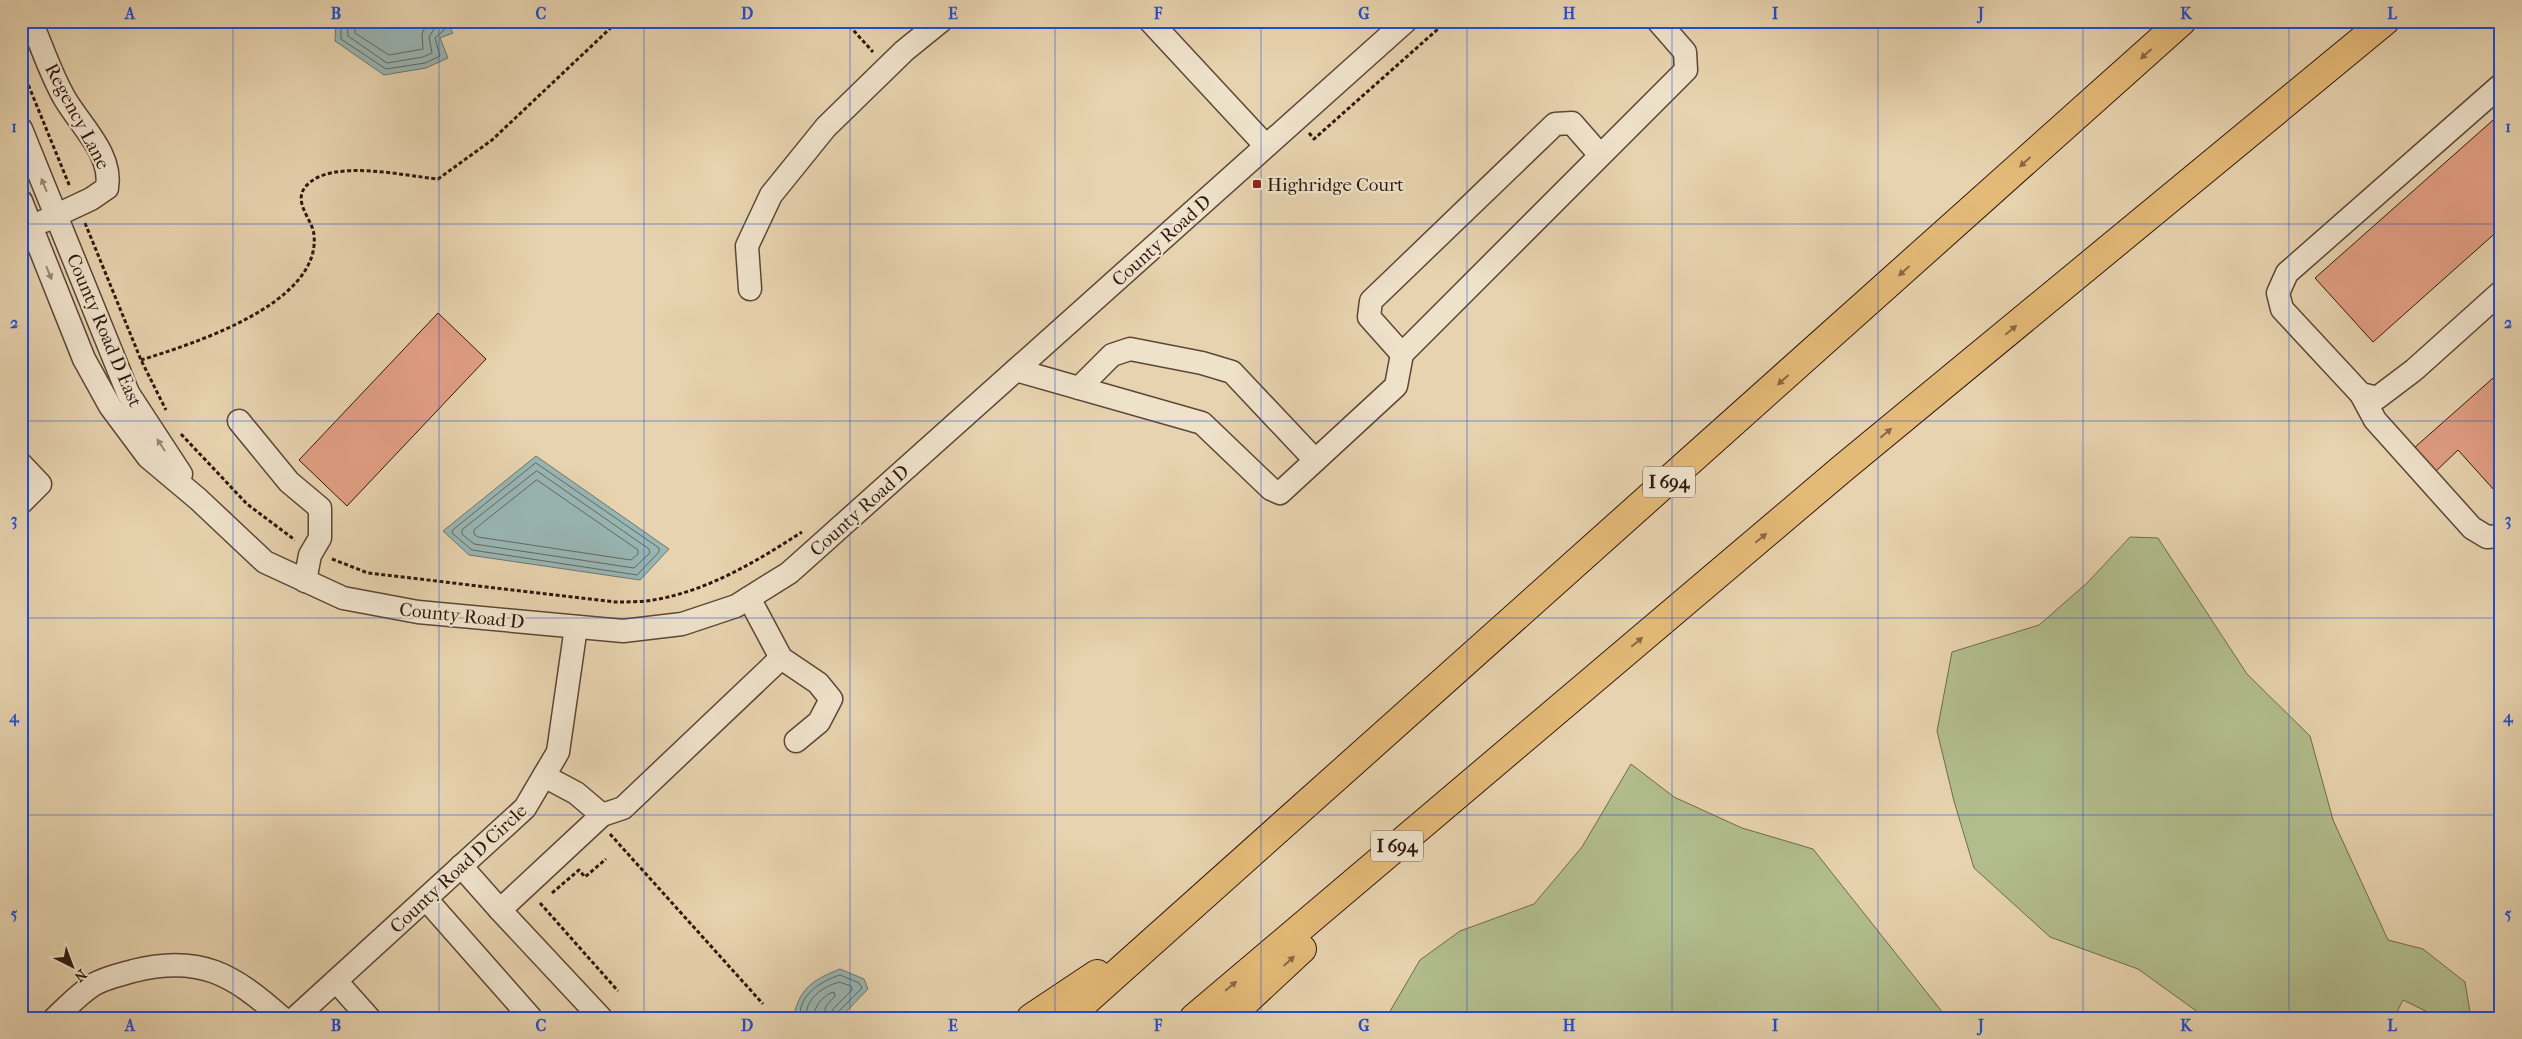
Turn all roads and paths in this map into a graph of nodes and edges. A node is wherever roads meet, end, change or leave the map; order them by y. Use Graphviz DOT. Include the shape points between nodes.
graph roads {
  1 [pos="30,21"];
  2 [pos="618,21"];
  3 [pos="845,21"];
  4 [pos="941,21"];
  5 [pos="1150,21"];
  6 [pos="1406,21"];
  7 [pos="1658,21"];
  8 [pos="2182,21"];
  9 [pos="2385,21"];
  10 [pos="21,67"];
  11 [pos="887,67"];
  12 [pos="2501,85"];
  13 [pos="21,129"];
  14 [pos="1266,146"];
  15 [pos="1600,155"];
  16 [pos="21,201"];
  17 [pos="78,205"];
  18 [pos="56,215"];
  19 [pos="32,227"];
  20 [pos="750,289"];
  21 [pos="2501,292"];
  22 [pos="1402,354"];
  23 [pos="141,360"];
  24 [pos="1016,370"];
  25 [pos="1079,388"];
  26 [pos="2361,394"];
  27 [pos="170,416"];
  28 [pos="239,421"];
  29 [pos="178,428"];
  30 [pos="1315,460"];
  31 [pos="21,464"];
  32 [pos="198,499"];
  33 [pos="21,503"];
  34 [pos="801,532"];
  35 [pos="2501,536"];
  36 [pos="313,550"];
  37 [pos="305,581"];
  38 [pos="749,598"];
  39 [pos="576,627"];
  40 [pos="781,658"];
  41 [pos="1600,674"];
  42 [pos="796,741"];
  43 [pos="544,776"];
  44 [pos="600,818"];
  45 [pos="606,859"];
  46 [pos="461,866"];
  47 [pos="426,899"];
  48 [pos="540,903"];
  49 [pos="535,907"];
  50 [pos="500,910"];
  51 [pos="1153,939"];
  52 [pos="336,981"];
  53 [pos="618,992"];
  54 [pos="763,1004"];
  55 [pos="55,1018"];
  56 [pos="282,1018"];
  57 [pos="295,1018"];
  58 [pos="369,1018"];
  59 [pos="531,1018"];
  60 [pos="601,1018"];
  61 [pos="1031,1018"];
  62 [pos="1067,1018"];
  63 [pos="1194,1018"];
  64 [pos="1228,1018"];
  1 -- 17 [label="street, Regency Lane" via="65,98 104,158 109,176 107,188"];
  2 -- 23 [label="path" via="492,140 438,179 343,171 321,175 305,187 301,199 314,232 315,248 306,269 288,290 267,309 230,328"];
  3 -- 11 [label="path"];
  4 -- 11 [label="street"];
  5 -- 14 [label="street"];
  6 -- 14 [label="street, County Road D"];
  7 -- 15 [label="street" via="1685,52 1686,70"];
  8 -- 51 [label="highway, I 694, one-way"];
  41 -- 9 [label="highway, I 694, one-way"];
  10 -- 17 [label="path"];
  11 -- 20 [label="street" via="826,126 770,195 747,246"];
  12 -- 26 [label="street" via="2287,273 2278,293 2282,309"];
  18 -- 13 [label="street, County Road D East, one-way"];
  14 -- 24 [label="street, County Road D"];
  15 -- 22 [label="street"];
  15 -- 22 [label="street" via="1572,123 1555,124 1371,301 1369,317"];
  16 -- 19 [label="street, County Road D East"];
  17 -- 18 [label="street, Regency Lane"];
  17 -- 23 [label="path"];
  18 -- 19 [label="street, Regency Lane"];
  32 -- 18 [label="street, County Road D East, one-way" via="128,393"];
  19 -- 32 [label="street, County Road D East, one-way" via="84,359 110,406 148,457"];
  21 -- 26 [label="street" via="2414,370 2377,398"];
  22 -- 30 [label="street" via="1396,386"];
  23 -- 27 [label="path"];
  24 -- 25 [label="street"];
  24 -- 38 [label="street, County Road D" via="789,573"];
  25 -- 30 [label="street" via="1202,423 1271,489 1280,493"];
  25 -- 30 [label="street" via="1112,355 1130,349 1232,372"];
  26 -- 35 [label="street" via="2375,420 2472,528 2486,537"];
  28 -- 36 [label="street" via="289,482 320,508 320,538"];
  29 -- 36 [label="path" via="247,504"];
  31 -- 33 [label="street" via="40,484"];
  32 -- 37 [label="street, County Road D" via="265,562"];
  34 -- 36 [label="path" via="735,572 703,586 653,600 609,603 368,574"];
  36 -- 37 [label="street"];
  37 -- 39 [label="street, County Road D" via="343,598 418,612"];
  38 -- 39 [label="street, County Road D" via="736,606 682,624 622,631"];
  38 -- 40 [label="street"];
  39 -- 43 [label="street, County Road D Circle" via="558,752"];
  40 -- 42 [label="street" via="818,682 830,699 819,722"];
  40 -- 44 [label="street" via="623,808"];
  63 -- 41 [label="highway, I 694, one-way"];
  64 -- 41 [label="highway, one-way"];
  43 -- 44 [label="street" via="576,793"];
  43 -- 46 [label="street, County Road D Circle" via="526,808"];
  44 -- 50 [label="street"];
  44 -- 54 [label="path"];
  45 -- 48 [label="path" via="585,877 579,870"];
  46 -- 47 [label="street, County Road D Circle"];
  46 -- 50 [label="street"];
  47 -- 52 [label="street, County Road D Circle"];
  47 -- 59 [label="street"];
  48 -- 49 [label="path"];
  48 -- 53 [label="path"];
  50 -- 60 [label="street"];
  51 -- 61 [label="highway"];
  51 -- 62 [label="highway, I 694"];
  52 -- 57 [label="street, County Road D Circle"];
  52 -- 58 [label="street"];
  55 -- 56 [label="street" via="93,985 160,964 205,968 234,980"];
}
